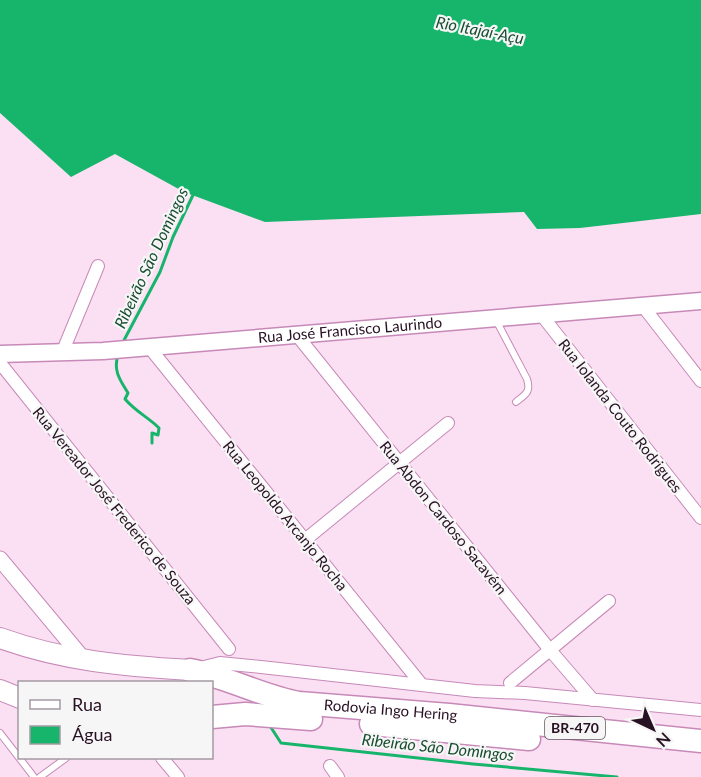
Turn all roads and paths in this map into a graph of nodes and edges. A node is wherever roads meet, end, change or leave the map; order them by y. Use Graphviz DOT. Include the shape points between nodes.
graph roads {
  1 [pos="98,266"];
  2 [pos="701,300"];
  3 [pos="642,305"];
  4 [pos="540,313"];
  5 [pos="495,317"];
  6 [pos="296,334"];
  7 [pos="149,347"];
  8 [pos="62,353"];
  9 [pos="0,354"];
  10 [pos="0,363"];
  11 [pos="701,381"];
  12 [pos="516,402"];
  13 [pos="448,423"];
  14 [pos="399,463"];
  15 [pos="701,518"];
  16 [pos="305,540"];
  17 [pos="0,559"];
  18 [pos="609,601"];
  19 [pos="0,638"];
  20 [pos="229,650"];
  21 [pos="550,650"];
  22 [pos="85,662"];
  23 [pos="198,676"];
  24 [pos="510,683"];
  25 [pos="422,685"];
  26 [pos="593,700"];
  27 [pos="701,710"];
  28 [pos="213,717"];
  29 [pos="0,733"];
  30 [pos="701,741"];
  31 [pos="701,755"];
  32 [pos="18,756"];
  33 [pos="20,759"];
  34 [pos="65,759"];
  35 [pos="165,759"];
  36 [pos="330,766"];
  37 [pos="34,777"];
  38 [pos="40,777"];
  39 [pos="178,777"];
  40 [pos="338,777"];
  1 -- 8 [label="street"];
  2 -- 3 [label="main road, Rua José Francisco Laurindo"];
  3 -- 4 [label="main road, Rua José Francisco Laurindo"];
  3 -- 11 [label="street"];
  4 -- 5 [label="main road, Rua José Francisco Laurindo"];
  4 -- 15 [label="street, Rua Iolanda Couto Rodrigues"];
  5 -- 6 [label="main road, Rua José Francisco Laurindo"];
  5 -- 12 [label="lane" via="530,389"];
  6 -- 7 [label="main road, Rua José Francisco Laurindo"];
  6 -- 14 [label="street, Rua Abdon Cardoso Sacavém"];
  7 -- 8 [label="main road, Rua José Francisco Laurindo"];
  7 -- 16 [label="street, Rua Leopoldo Arcanjo Rocha"];
  8 -- 9 [label="main road, Rua José Francisco Laurindo"];
  10 -- 20 [label="street, Rua Vereador José Frederico de Souza"];
  13 -- 14 [label="street"];
  14 -- 16 [label="street"];
  14 -- 21 [label="street, Rua Abdon Cardoso Sacavém"];
  16 -- 25 [label="street, Rua Leopoldo Arcanjo Rocha"];
  17 -- 22 [label="street"];
  18 -- 21 [label="street"];
  19 -- 22 [label="highway, BR-470"];
  21 -- 24 [label="street"];
  21 -- 26 [label="street, Rua Abdon Cardoso Sacavém"];
  22 -- 23 [label="highway, Rodovia Ingo Hering / BR-470"];
  23 -- 25 [label="street" via="220,663"];
  23 -- 30 [label="highway, Rodovia Ingo Hering / BR-470" via="213,674 255,692 299,703"];
  25 -- 26 [label="street"];
  26 -- 27 [label="street"];
  28 -- 31 [label="highway, Rodovia Ingo Hering / BR-470" via="264,715"];
  29 -- 32 [label="lane"];
  33 -- 37 [label="lane"];
  34 -- 38 [label="lane"];
  35 -- 39 [label="street"];
  36 -- 40 [label="street"];
}
